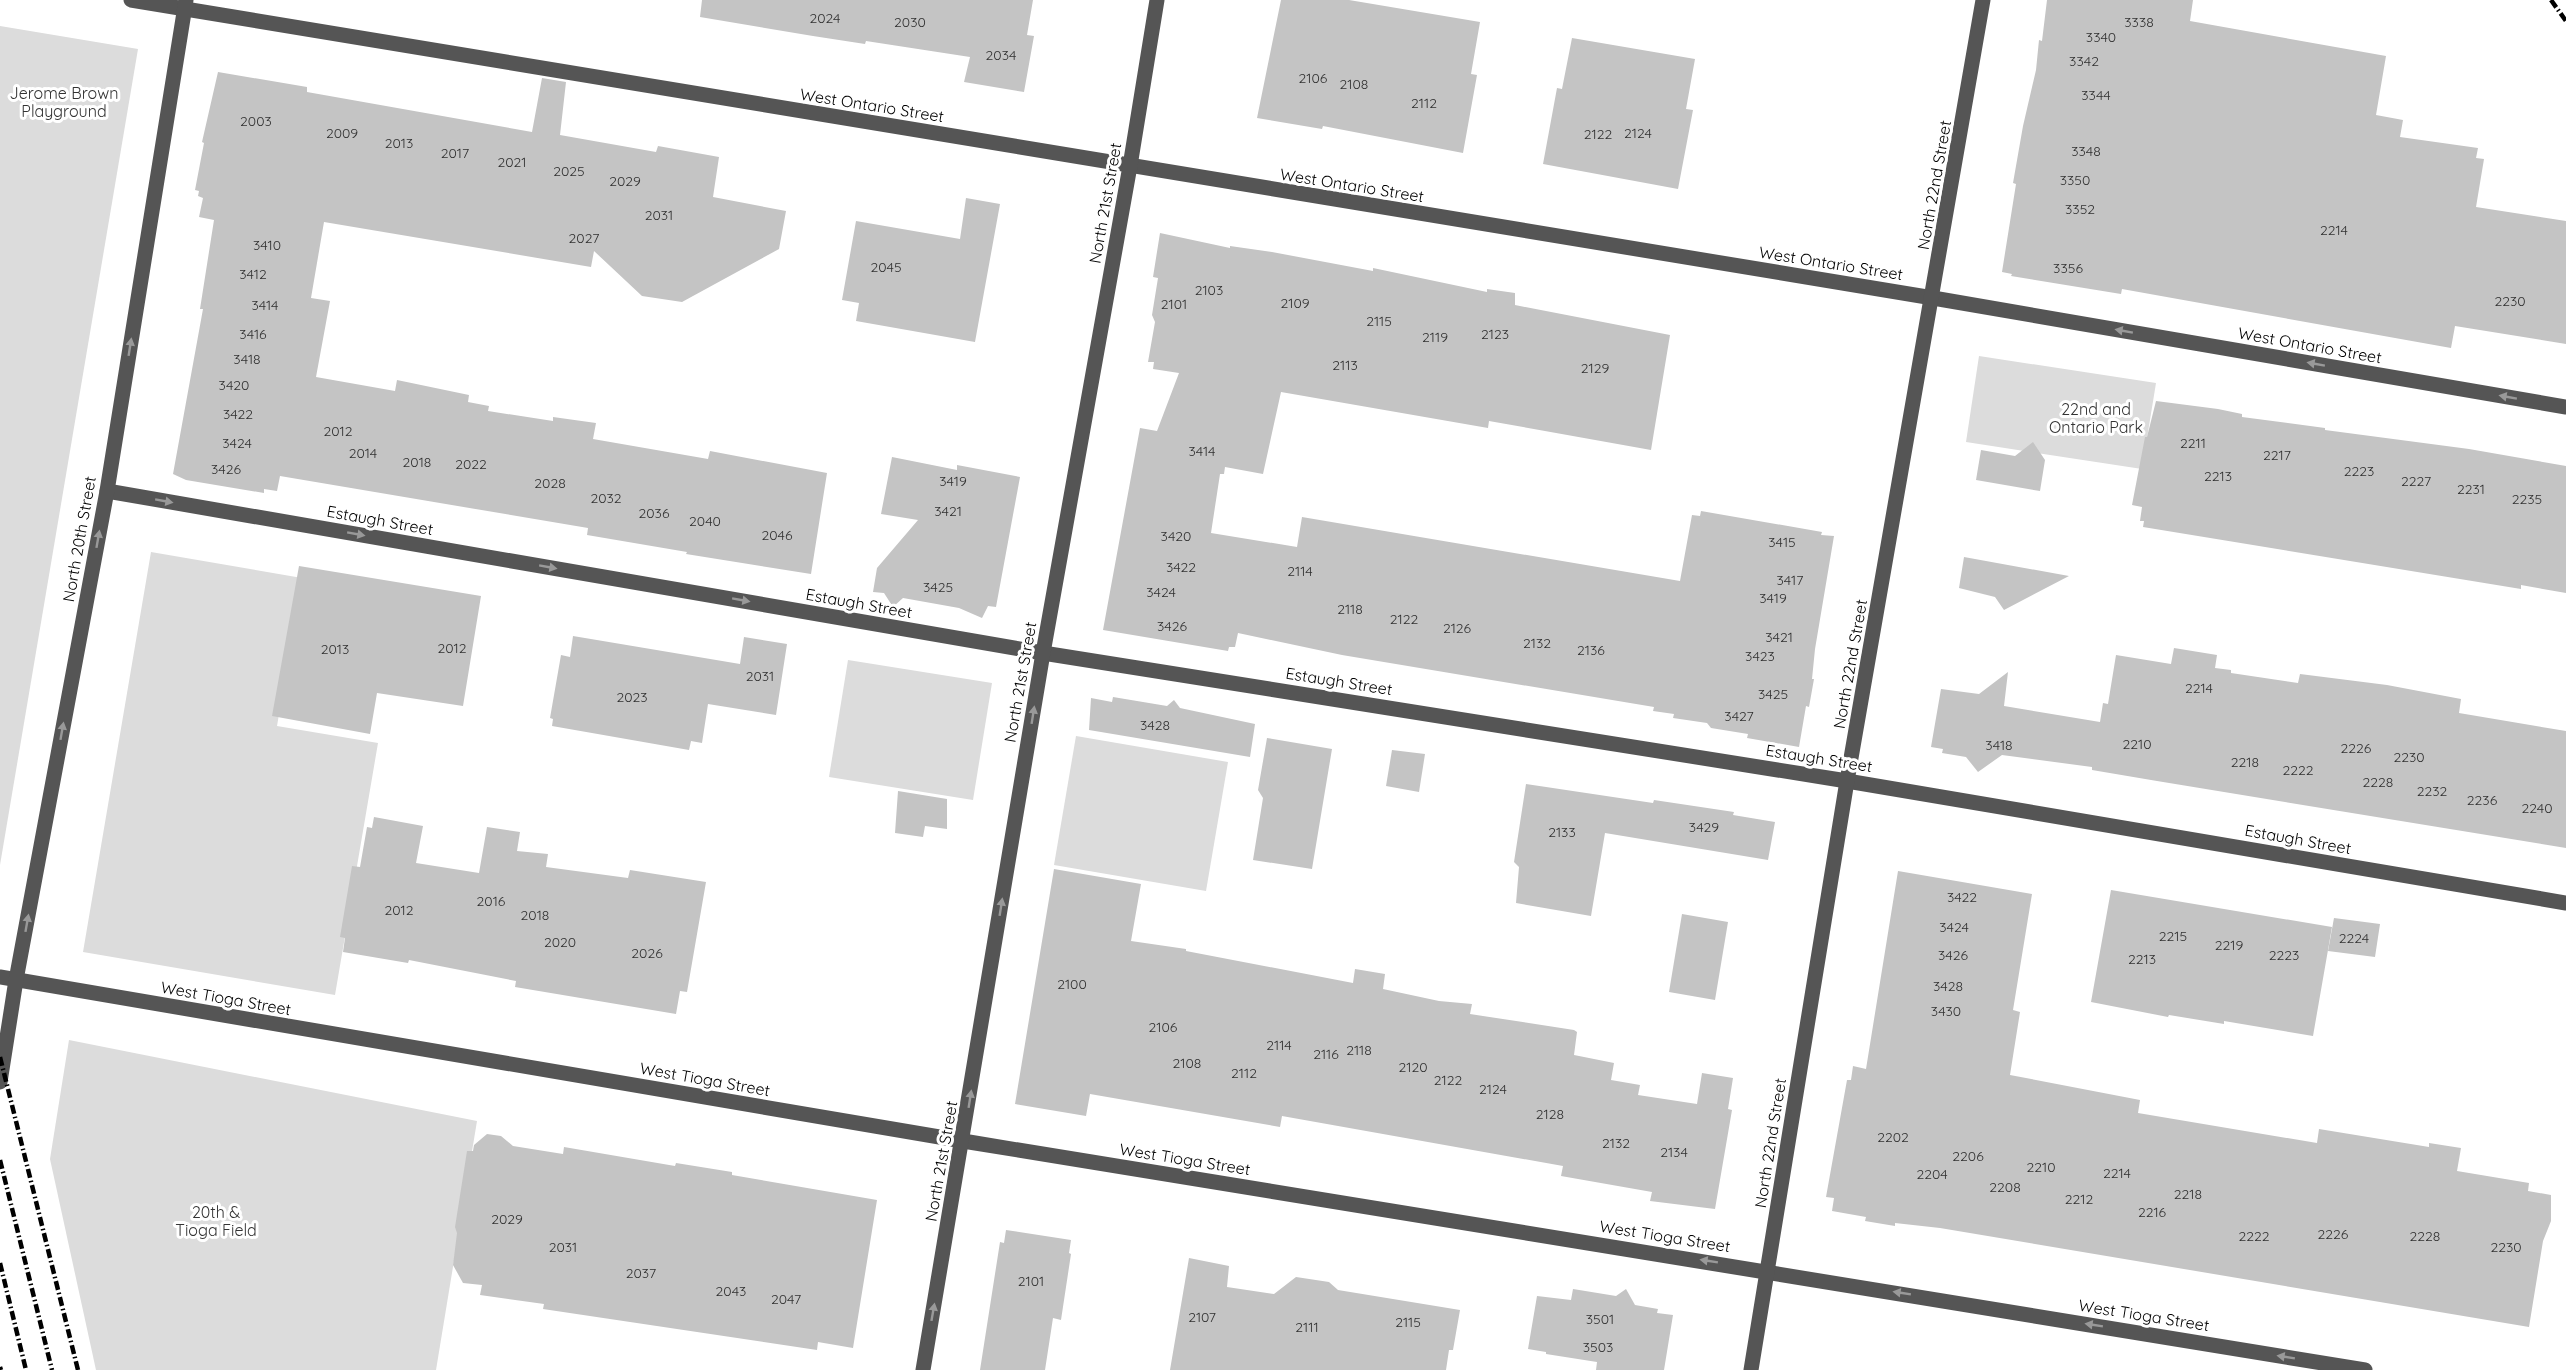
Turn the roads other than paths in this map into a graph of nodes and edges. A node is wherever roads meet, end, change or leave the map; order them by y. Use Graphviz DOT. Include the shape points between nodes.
graph roads {
  1 [pos="131,0"];
  2 [pos="1157,0"];
  3 [pos="1983,0"];
  4 [pos="185,4"];
  5 [pos="1130,166"];
  6 [pos="1933,298"];
  7 [pos="2566,407"];
  8 [pos="106,491"];
  9 [pos="1043,653"];
  10 [pos="1847,781"];
  11 [pos="2566,903"];
  12 [pos="0,977"];
  13 [pos="16,980"];
  14 [pos="0,1082"];
  15 [pos="963,1141"];
  16 [pos="1767,1271"];
  17 [pos="923,1370"];
  18 [pos="1751,1370"];
  19 [pos="2365,1370"];
  1 -- 4 [label="street, West Ontario Street"];
  2 -- 5 [label="street, North 21st Street"];
  3 -- 6 [label="street, North 22nd Street"];
  4 -- 5 [label="street, West Ontario Street"];
  8 -- 4 [label="street, North 20th Street, one-way"];
  5 -- 6 [label="street, West Ontario Street"];
  5 -- 9 [label="street, North 21st Street"];
  7 -- 6 [label="street, West Ontario Street, one-way"];
  6 -- 10 [label="street, North 22nd Street"];
  8 -- 9 [label="street, Estaugh Street, one-way"];
  13 -- 8 [label="street, North 20th Street, one-way"];
  9 -- 10 [label="street, Estaugh Street"];
  15 -- 9 [label="street, North 21st Street, one-way"];
  10 -- 11 [label="street, Estaugh Street"];
  10 -- 16 [label="street, North 22nd Street"];
  12 -- 13 [label="street, West Tioga Street"];
  13 -- 14 [label="street, North 20th Street"];
  13 -- 15 [label="street, West Tioga Street"];
  16 -- 15 [label="street, West Tioga Street, one-way"];
  17 -- 15 [label="street, North 21st Street, one-way"];
  16 -- 18 [label="street, North 22nd Street"];
  19 -- 16 [label="street, West Tioga Street, one-way"];
}
